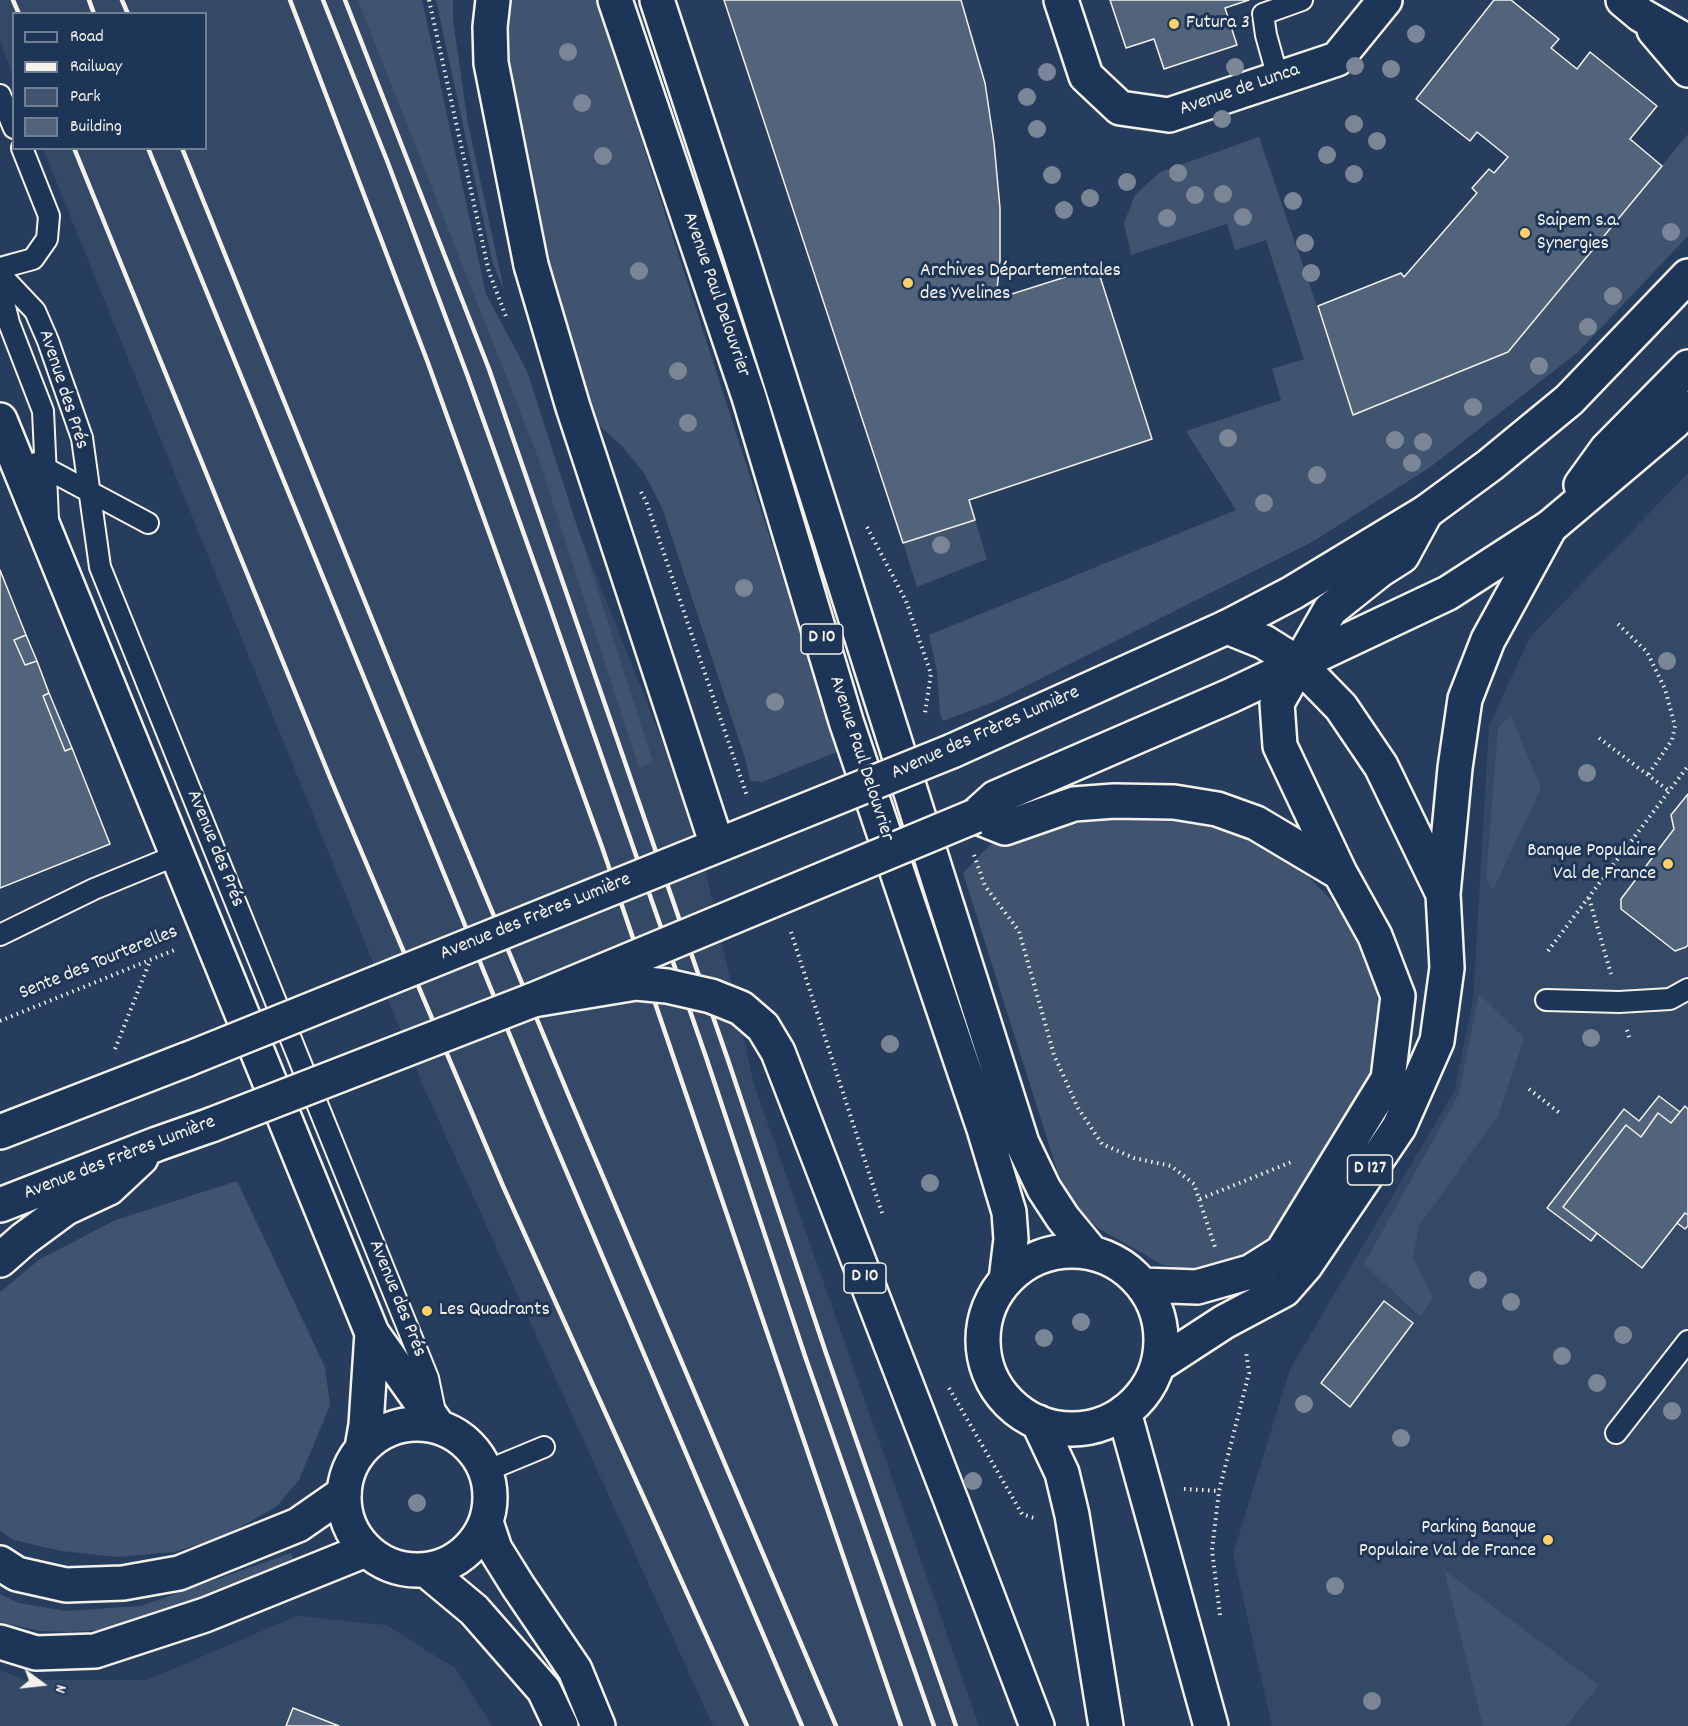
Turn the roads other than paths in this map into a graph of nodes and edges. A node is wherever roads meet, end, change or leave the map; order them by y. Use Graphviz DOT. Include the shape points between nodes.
graph roads {
  1 [pos="493,0"];
  2 [pos="615,0"];
  3 [pos="657,0"];
  4 [pos="1061,0"];
  5 [pos="1302,0"];
  6 [pos="1385,0"];
  7 [pos="1632,7"];
  8 [pos="1688,42"];
  9 [pos="1688,70"];
  10 [pos="1278,78"];
  11 [pos="0,95"];
  12 [pos="12,123"];
  13 [pos="23,150"];
  14 [pos="0,268"];
  15 [pos="0,274"];
  16 [pos="1688,276"];
  17 [pos="0,286"];
  18 [pos="1688,367"];
  19 [pos="1688,408"];
  20 [pos="0,420"];
  21 [pos="12,450"];
  22 [pos="46,468"];
  23 [pos="89,491"];
  24 [pos="1426,512"];
  25 [pos="148,523"];
  26 [pos="1550,527"];
  27 [pos="50,540"];
  28 [pos="1227,627"];
  29 [pos="1299,664"];
  30 [pos="975,816"];
  31 [pos="717,845"];
  32 [pos="177,855"];
  33 [pos="1340,873"];
  34 [pos="1443,894"];
  35 [pos="0,934"];
  36 [pos="1688,989"];
  37 [pos="533,1000"];
  38 [pos="1546,1000"];
  39 [pos="0,1132"];
  40 [pos="158,1144"];
  41 [pos="0,1205"];
  42 [pos="1090,1252"];
  43 [pos="0,1260"];
  44 [pos="1006,1280"];
  45 [pos="1143,1285"];
  46 [pos="372,1333"];
  47 [pos="1688,1341"];
  48 [pos="1158,1365"];
  49 [pos="1124,1412"];
  50 [pos="1038,1422"];
  51 [pos="438,1426"];
  52 [pos="1616,1433"];
  53 [pos="544,1447"];
  54 [pos="362,1449"];
  55 [pos="486,1471"];
  56 [pos="344,1493"];
  57 [pos="486,1522"];
  58 [pos="366,1550"];
  59 [pos="0,1563"];
  60 [pos="426,1570"];
  61 [pos="0,1642"];
  62 [pos="561,1726"];
  63 [pos="598,1726"];
  64 [pos="1036,1726"];
  65 [pos="1106,1726"];
  66 [pos="1211,1726"];
  1 -- 31 [label="main road, bridge" via="491,63 531,265 573,407"];
  2 -- 44 [label="main road, Avenue Paul Delouvrier / D 10" via="749,397 846,721 1009,1212 1011,1239"];
  3 -- 42 [label="main road, Avenue Paul Delouvrier / D 10" via="1022,1143 1044,1189"];
  4 -- 10 [label="main road, Avenue de Lunca" via="1086,76 1120,108 1169,115"];
  5 -- 10 [label="lane" via="1263,14"];
  6 -- 10 [label="main road, Avenue de Lunca" via="1337,59"];
  7 -- 8 [label="main road"];
  7 -- 9 [label="main road"];
  11 -- 12 [label="lane"];
  13 -- 14 [label="lane" via="49,216 47,239 33,259"];
  15 -- 23 [label="lane, Avenue des Prés" via="35,311 48,341 82,438"];
  16 -- 24 [label="main road, Avenue des Frères Lumière" via="1569,400"];
  17 -- 22 [label="lane, Avenue des Prés" via="9,324 43,411"];
  18 -- 26 [label="main road, Avenue des Frères Lumière / D 127" via="1607,449"];
  19 -- 26 [label="main road, Avenue des Frères Lumière / D 127"];
  20 -- 21 [label="main road, Avenue des Prés"];
  21 -- 22 [label="lane"];
  21 -- 27 [label="main road, Avenue des Prés"];
  22 -- 23 [label="lane"];
  22 -- 27 [label="lane, Avenue des Prés"];
  23 -- 25 [label="lane"];
  23 -- 51 [label="lane, Avenue des Prés" via="100,567 428,1378"];
  24 -- 28 [label="main road, Avenue des Frères Lumière" via="1292,593"];
  24 -- 29 [label="main road" via="1402,556 1330,610"];
  26 -- 29 [label="main road, Avenue des Frères Lumière / D 127" via="1448,593"];
  26 -- 34 [label="main road, D 127" via="1488,640 1466,699"];
  27 -- 32 [label="main road, Avenue des Prés"];
  28 -- 29 [label="main road, D 127" via="1264,642"];
  28 -- 31 [label="main road, Avenue des Frères Lumière, bridge" via="952,751"];
  29 -- 30 [label="main road, Avenue des Frères Lumière / D 127" via="995,798"];
  29 -- 33 [label="main road" via="1277,703 1280,746"];
  29 -- 34 [label="main road, D 127" via="1341,707 1381,766"];
  30 -- 33 [label="main road" via="1005,828 1074,804 1174,802 1217,809 1256,823"];
  30 -- 37 [label="main road, Avenue des Frères Lumière / D 127, bridge"];
  31 -- 39 [label="main road, Avenue des Frères Lumière, bridge"];
  32 -- 35 [label="lane"];
  32 -- 46 [label="main road, Avenue des Prés"];
  33 -- 45 [label="main road" via="1375,936 1398,996 1388,1079 1282,1252 1250,1272 1197,1287"];
  34 -- 48 [label="main road, D 127" via="1447,968 1437,1041 1399,1127 1305,1266 1284,1290 1224,1322"];
  36 -- 38 [label="lane" via="1670,999"];
  37 -- 40 [label="main road, Avenue des Frères Lumière / D 127, bridge"];
  37 -- 64 [label="main road, D 10, bridge" via="636,983 667,986 741,1008 763,1027 778,1052"];
  40 -- 41 [label="main road, Avenue des Frères Lumière / D 127"];
  40 -- 43 [label="main road, D 127" via="109,1188 66,1208"];
  42 -- 44 [label="main road" via="1068,1250 1044,1255 1023,1265"];
  42 -- 45 [label="main road" via="1128,1270"];
  44 -- 50 [label="main road" via="991,1304 984,1331 986,1360 996,1386 1014,1407"];
  45 -- 48 [label="main road" via="1156,1310 1161,1337"];
  46 -- 51 [label="main road, Avenue des Prés"];
  46 -- 54 [label="main road, Avenue des Prés"];
  47 -- 52 [label="lane"];
  48 -- 49 [label="main road" via="1139,1399"];
  49 -- 50 [label="main road" via="1104,1423 1082,1428"];
  49 -- 66 [label="main road"];
  50 -- 65 [label="main road" via="1062,1473 1072,1515"];
  51 -- 54 [label="main road, Avenue des Prés" via="397,1426"];
  51 -- 55 [label="main road, Avenue des Prés" via="459,1436 475,1451"];
  53 -- 55 [label="lane"];
  54 -- 56 [label="main road, Avenue des Prés" via="349,1469"];
  55 -- 57 [label="main road, Avenue des Prés" via="491,1505"];
  56 -- 58 [label="main road, Avenue des Prés" via="353,1533"];
  56 -- 59 [label="main road" via="298,1526 179,1573 123,1583 66,1585 17,1574"];
  57 -- 60 [label="main road, Avenue des Prés" via="463,1555"];
  57 -- 63 [label="main road, Avenue des Prés" via="495,1549 575,1670"];
  58 -- 60 [label="main road, Avenue des Prés" via="384,1563"];
  58 -- 61 [label="main road" via="205,1615 95,1652 36,1653"];
  60 -- 62 [label="main road" via="474,1610 544,1690"];
}
